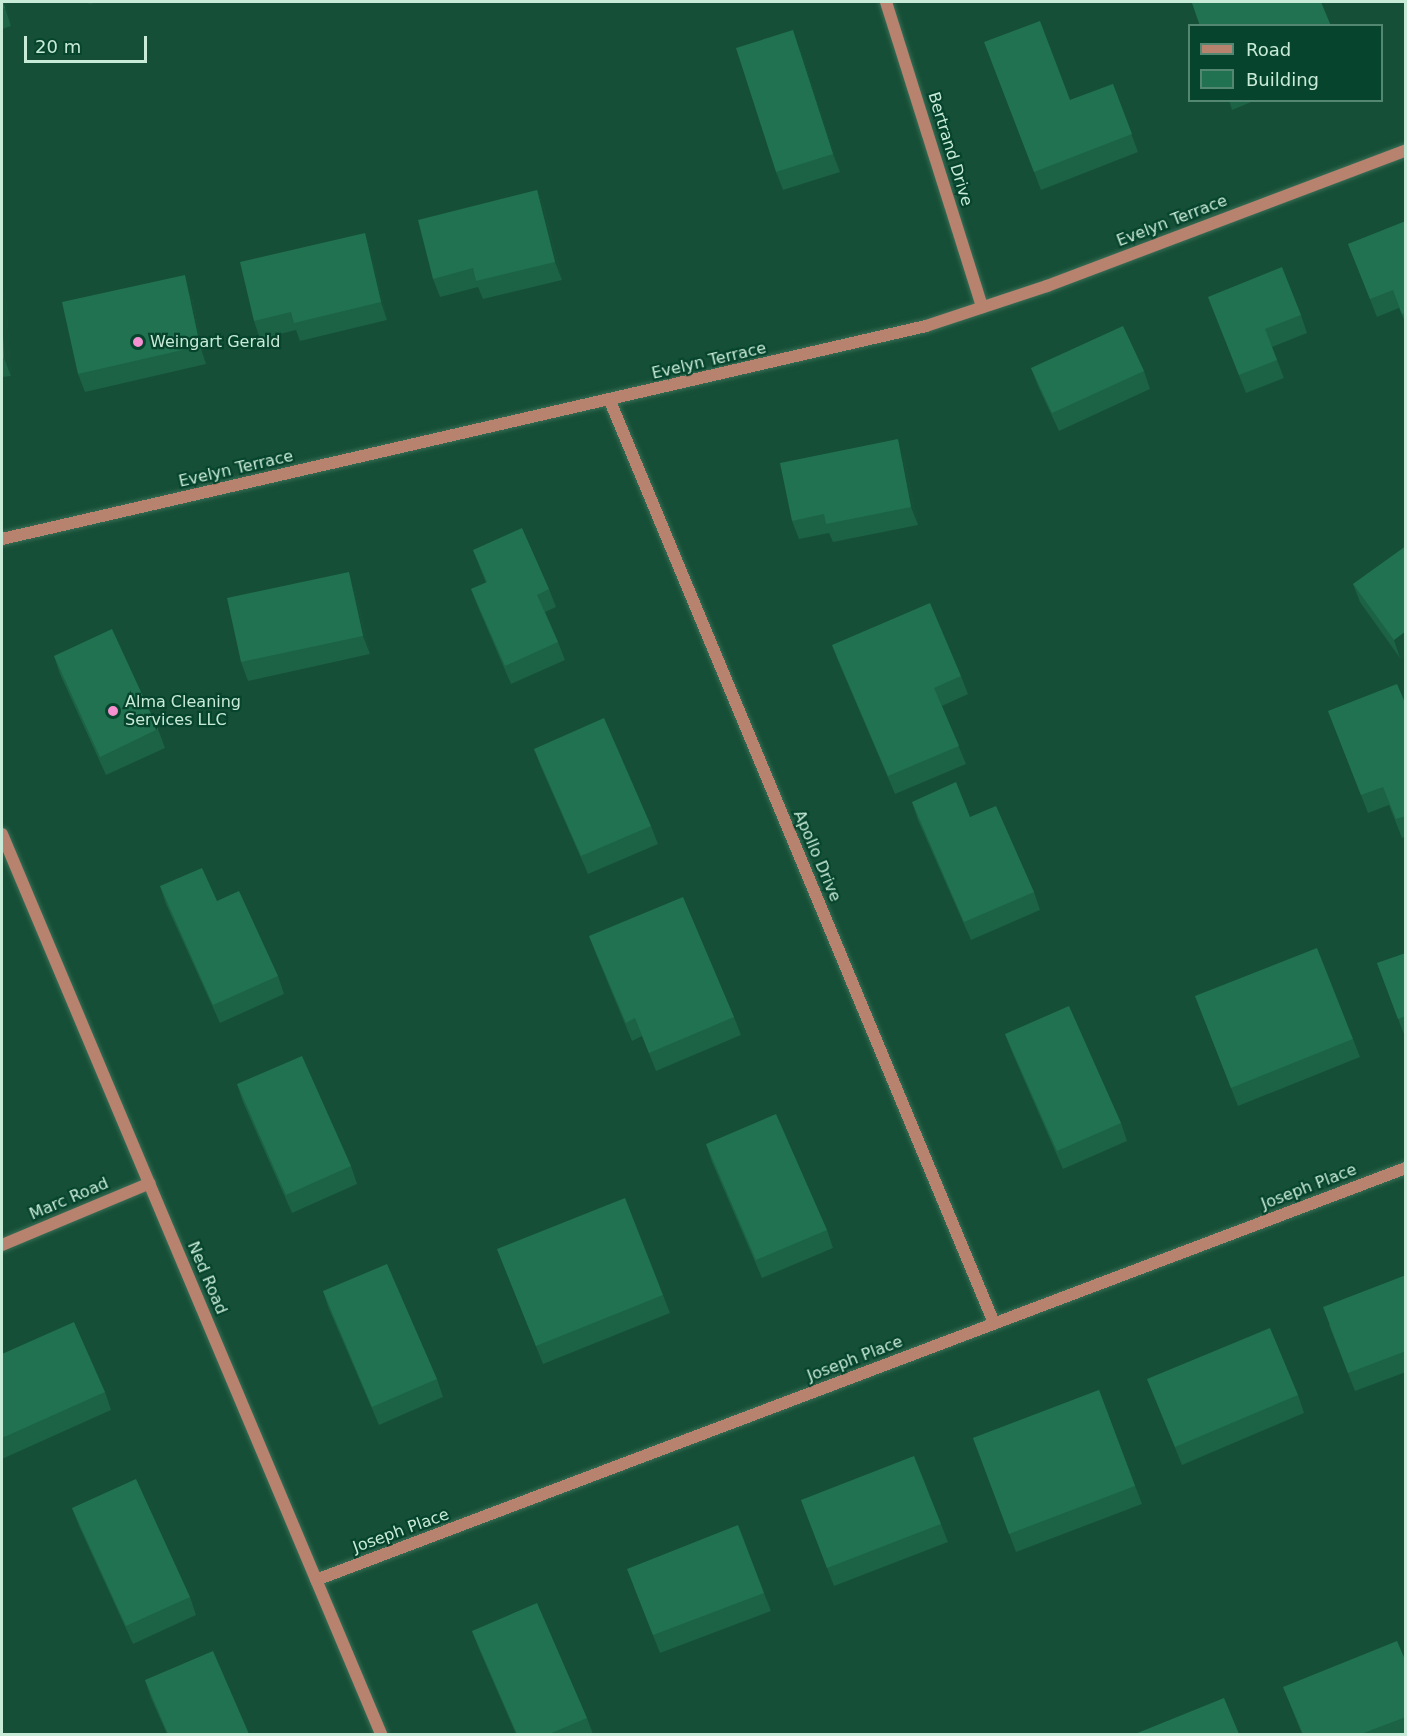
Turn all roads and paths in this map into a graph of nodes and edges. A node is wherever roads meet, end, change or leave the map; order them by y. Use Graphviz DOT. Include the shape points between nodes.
graph roads {
  1 [pos="886,2"];
  2 [pos="1406,150"];
  3 [pos="982,307"];
  4 [pos="610,401"];
  5 [pos="2,539"];
  6 [pos="2,834"];
  7 [pos="1406,1168"];
  8 [pos="150,1183"];
  9 [pos="2,1245"];
  10 [pos="994,1323"];
  11 [pos="316,1580"];
  12 [pos="381,1734"];
  1 -- 3 [label="street, Bertrand Drive"];
  2 -- 3 [label="street, Evelyn Terrace"];
  3 -- 4 [label="street, Evelyn Terrace" via="926,326"];
  4 -- 5 [label="street, Evelyn Terrace"];
  4 -- 10 [label="street, Apollo Drive"];
  6 -- 8 [label="street, Ned Road"];
  7 -- 10 [label="street, Joseph Place"];
  8 -- 9 [label="street, Marc Road"];
  8 -- 11 [label="street, Ned Road"];
  10 -- 11 [label="street, Joseph Place"];
  11 -- 12 [label="street, Ned Road"];
}
